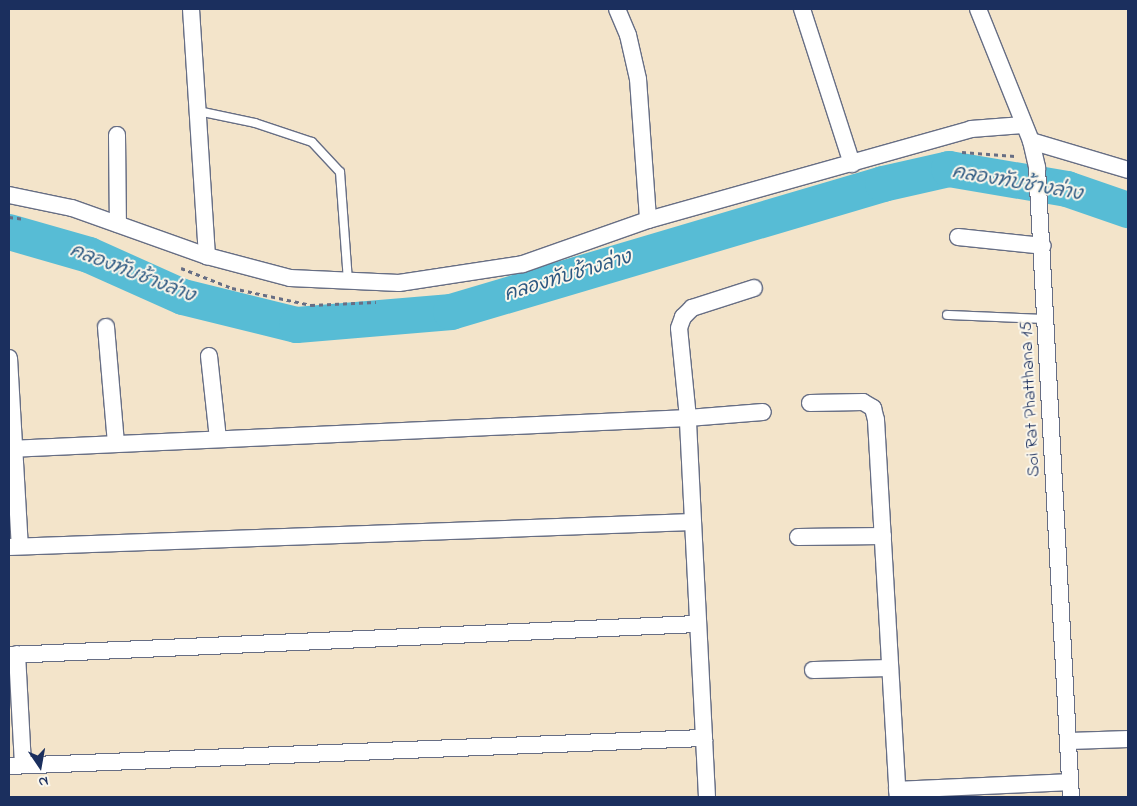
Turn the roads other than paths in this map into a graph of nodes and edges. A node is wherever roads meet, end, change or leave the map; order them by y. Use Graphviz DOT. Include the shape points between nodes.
graph roads {
  1 [pos="191,9"];
  2 [pos="617,9"];
  3 [pos="802,9"];
  4 [pos="978,9"];
  5 [pos="198,111"];
  6 [pos="1023,125"];
  7 [pos="117,135"];
  8 [pos="1031,141"];
  9 [pos="852,164"];
  10 [pos="1128,170"];
  11 [pos="9,195"];
  12 [pos="648,220"];
  13 [pos="118,224"];
  14 [pos="958,237"];
  15 [pos="1042,246"];
  16 [pos="207,256"];
  17 [pos="348,281"];
  18 [pos="754,288"];
  19 [pos="947,315"];
  20 [pos="1046,319"];
  21 [pos="106,327"];
  22 [pos="210,356"];
  23 [pos="9,358"];
  24 [pos="810,404"];
  25 [pos="763,412"];
  26 [pos="688,418"];
  27 [pos="218,439"];
  28 [pos="116,444"];
  29 [pos="12,449"];
  30 [pos="693,522"];
  31 [pos="883,536"];
  32 [pos="798,537"];
  33 [pos="14,546"];
  34 [pos="698,624"];
  35 [pos="13,655"];
  36 [pos="890,668"];
  37 [pos="813,670"];
  38 [pos="704,738"];
  39 [pos="1128,740"];
  40 [pos="1070,741"];
  41 [pos="16,766"];
  42 [pos="1070,789"];
  43 [pos="898,794"];
  44 [pos="707,797"];
  1 -- 5 [label="street"];
  2 -- 12 [label="street" via="628,34 638,79"];
  3 -- 9 [label="street"];
  4 -- 6 [label="street, Soi Rat Phatthana 15"];
  5 -- 16 [label="street"];
  5 -- 17 [label="lane" via="255,123 312,142 340,172"];
  6 -- 8 [label="street, Soi Rat Phatthana 15"];
  6 -- 9 [label="street" via="972,129"];
  7 -- 13 [label="street"];
  8 -- 10 [label="street"];
  8 -- 15 [label="street, Soi Rat Phatthana 15" via="1037,168"];
  9 -- 12 [label="street"];
  11 -- 13 [label="street" via="72,208"];
  12 -- 17 [label="street" via="523,264 399,283"];
  13 -- 16 [label="street"];
  14 -- 15 [label="street"];
  15 -- 20 [label="street, Soi Rat Phatthana 15"];
  16 -- 17 [label="street" via="290,278"];
  18 -- 26 [label="street" via="692,308 683,317 680,342"];
  19 -- 20 [label="lane"];
  20 -- 40 [label="street, Soi Rat Phatthana 15"];
  21 -- 28 [label="street"];
  22 -- 27 [label="street"];
  23 -- 29 [label="street"];
  24 -- 31 [label="street" via="863,402 873,408"];
  25 -- 26 [label="street"];
  26 -- 27 [label="street"];
  26 -- 30 [label="street"];
  27 -- 28 [label="street"];
  28 -- 29 [label="street"];
  29 -- 33 [label="street"];
  30 -- 33 [label="street"];
  30 -- 34 [label="street"];
  31 -- 32 [label="street"];
  31 -- 36 [label="street"];
  34 -- 35 [label="street"];
  34 -- 38 [label="street"];
  35 -- 41 [label="street"];
  36 -- 37 [label="street"];
  36 -- 43 [label="street"];
  38 -- 41 [label="street"];
  38 -- 44 [label="street"];
  39 -- 40 [label="street"];
  40 -- 42 [label="street, Soi Rat Phatthana 15"];
  42 -- 43 [label="street"];
}
